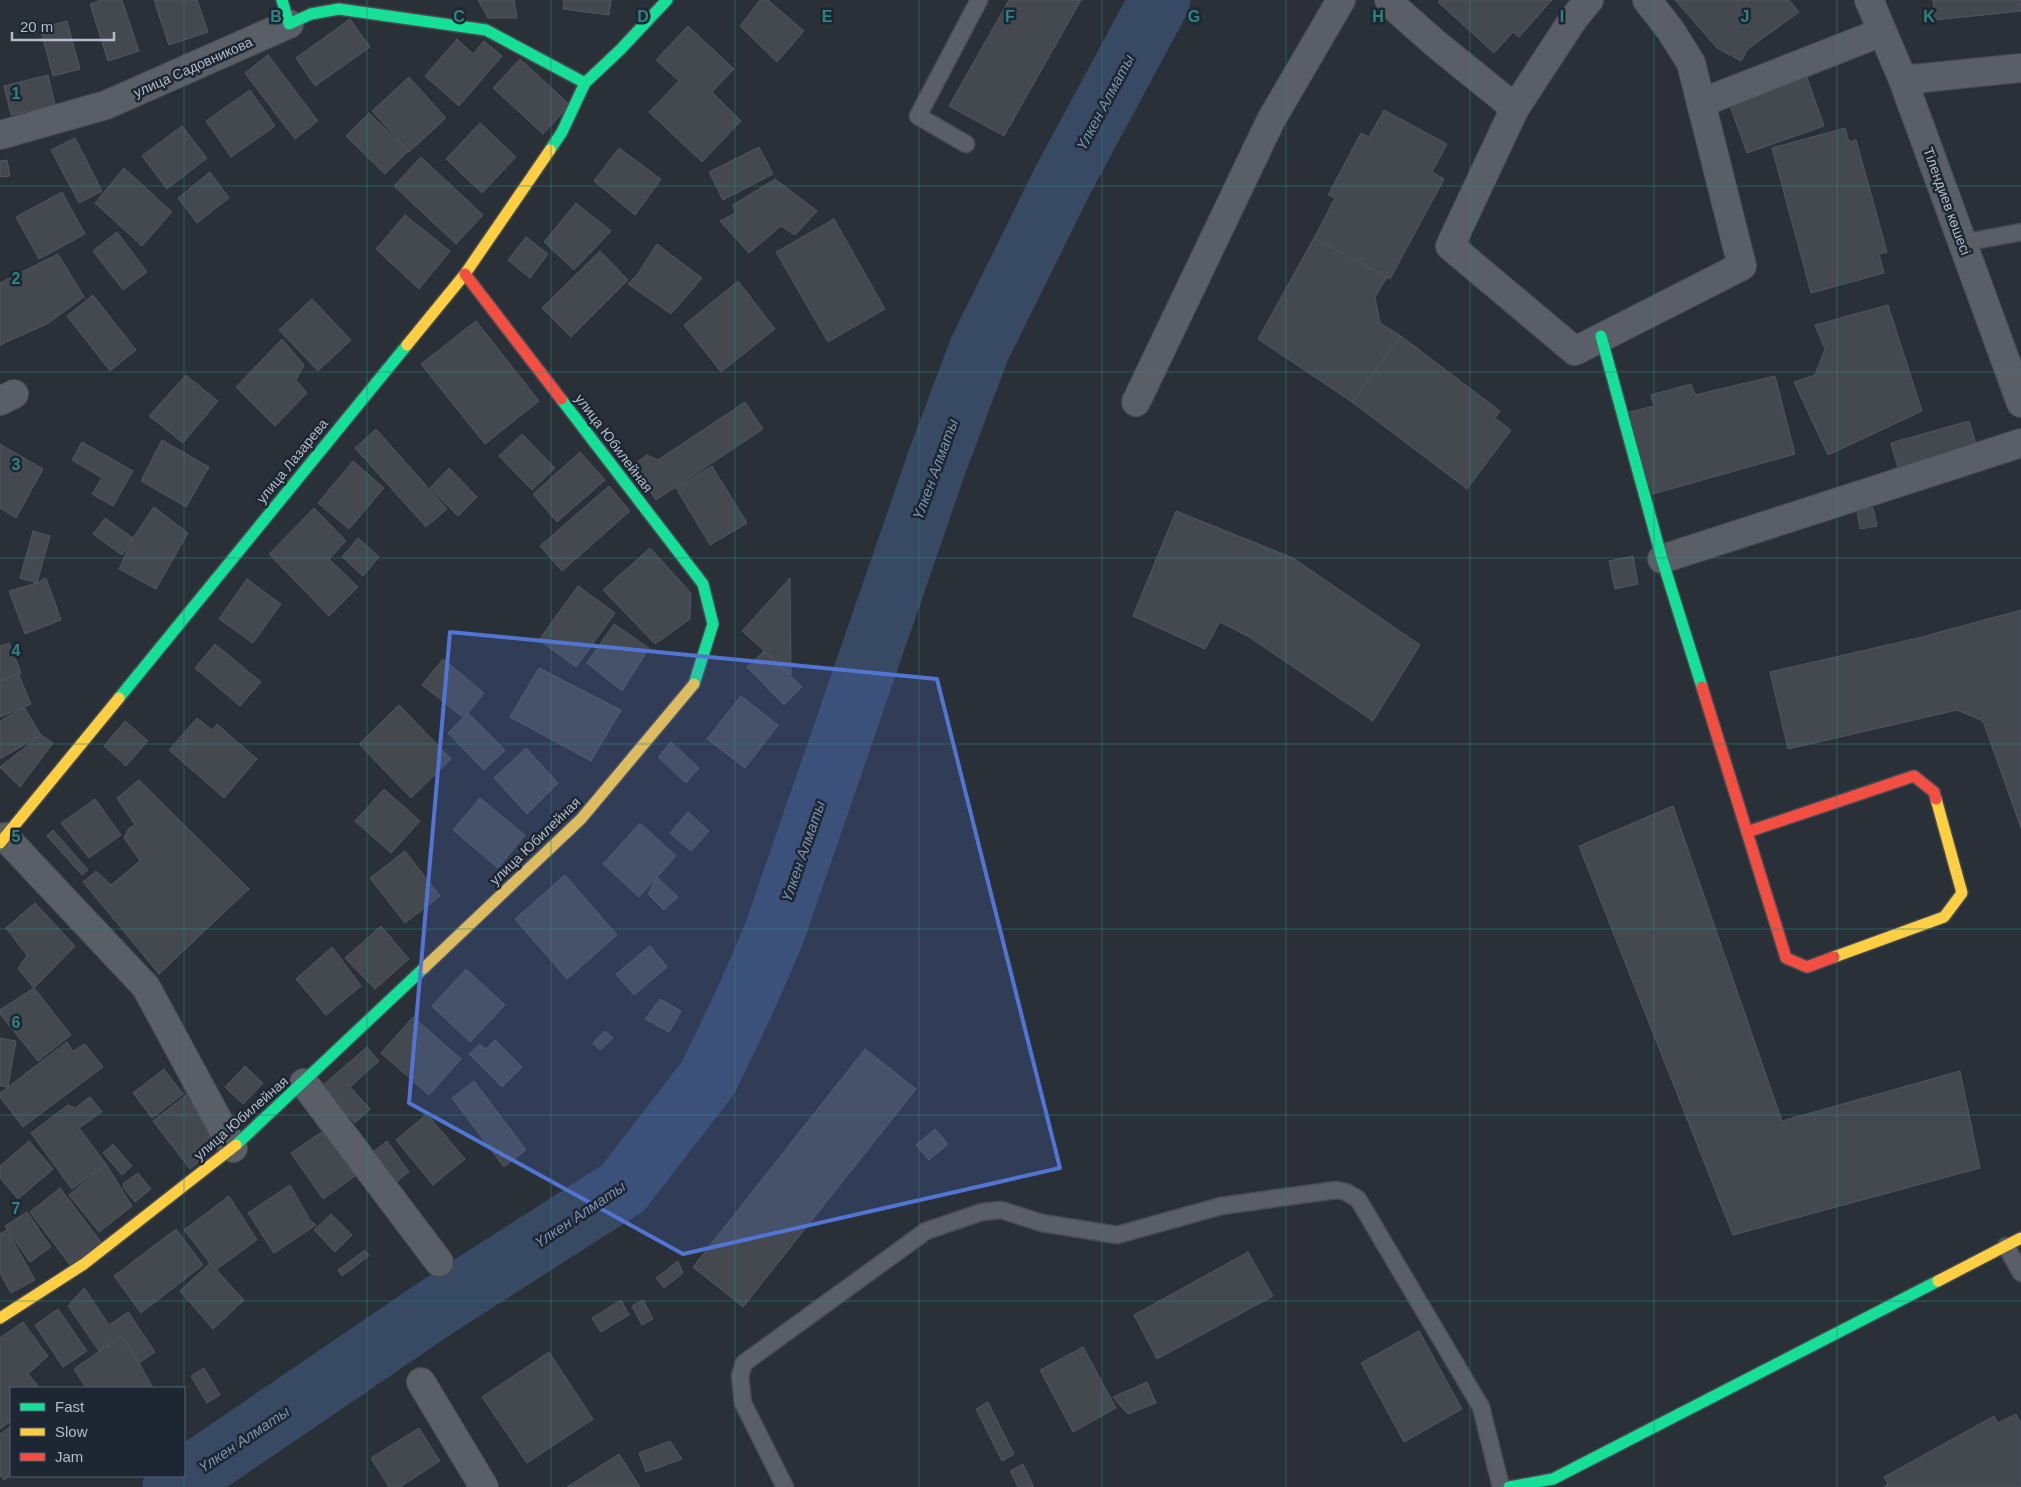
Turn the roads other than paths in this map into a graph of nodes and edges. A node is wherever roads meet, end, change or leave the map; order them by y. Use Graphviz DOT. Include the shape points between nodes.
graph roads {
  1 [pos="667,0"];
  2 [pos="979,0"];
  3 [pos="1341,0"];
  4 [pos="1389,0"];
  5 [pos="1589,0"];
  6 [pos="1647,0"];
  7 [pos="1869,0"];
  8 [pos="286,12"];
  9 [pos="1882,32"];
  10 [pos="2021,68"];
  11 [pos="1903,80"];
  12 [pos="585,82"];
  13 [pos="1701,103"];
  14 [pos="1515,108"];
  15 [pos="0,135"];
  16 [pos="966,144"];
  17 [pos="2021,232"];
  18 [pos="1962,243"];
  19 [pos="465,274"];
  20 [pos="1601,336"];
  21 [pos="1136,402"];
  22 [pos="2021,403"];
  23 [pos="2021,443"];
  24 [pos="1662,559"];
  25 [pos="1747,832"];
  26 [pos="3,840"];
  27 [pos="304,1083"];
  28 [pos="233,1148"];
  29 [pos="2021,1238"];
  30 [pos="2006,1246"];
  31 [pos="439,1262"];
  32 [pos="2021,1272"];
  33 [pos="0,1318"];
  34 [pos="421,1382"];
  35 [pos="484,1487"];
  36 [pos="785,1487"];
  37 [pos="1501,1487"];
  38 [pos="1510,1487"];
  1 -- 12 [label="street"];
  2 -- 16 [label="lane" via="918,116"];
  3 -- 21 [label="street" via="1271,120"];
  4 -- 14 [label="street" via="1436,44"];
  5 -- 14 [label="street"];
  6 -- 13 [label="street" via="1691,63"];
  7 -- 9 [label="street, Тілендиев көшесі"];
  8 -- 12 [label="street, улица Садовникова" via="311,14 339,9 486,30"];
  8 -- 15 [label="street, улица Садовникова" via="106,105"];
  9 -- 11 [label="street, Тілендиев көшесі"];
  9 -- 13 [label="street"];
  10 -- 11 [label="street"];
  11 -- 18 [label="street, Тілендиев көшесі"];
  12 -- 19 [label="street, улица Лазарева" via="562,132"];
  13 -- 20 [label="street" via="1742,266"];
  14 -- 20 [label="street" via="1450,246 1575,351"];
  17 -- 18 [label="lane"];
  18 -- 22 [label="street, Тілендиев көшесі"];
  19 -- 26 [label="street, улица Лазарева"];
  19 -- 27 [label="street, улица Юбилейная" via="703,584 713,624 696,681 581,819"];
  20 -- 24 [label="street"];
  23 -- 24 [label="street"];
  24 -- 25 [label="street"];
  25 -- 25 [label="street" via="1786,958 1808,967 1944,917 1962,893 1934,792 1914,776"];
  26 -- 28 [label="street" via="146,987"];
  27 -- 28 [label="street, улица Юбилейная"];
  27 -- 31 [label="street"];
  28 -- 33 [label="street, улица Юбилейная" via="84,1264"];
  29 -- 30 [label="street"];
  30 -- 32 [label="lane"];
  30 -- 38 [label="street" via="1553,1479"];
  34 -- 35 [label="street"];
  36 -- 37 [label="lane" via="743,1403 740,1376 744,1363 926,1231 982,1212 1001,1210 1042,1223 1117,1235 1221,1206 1336,1190 1358,1199 1481,1407"];
}
